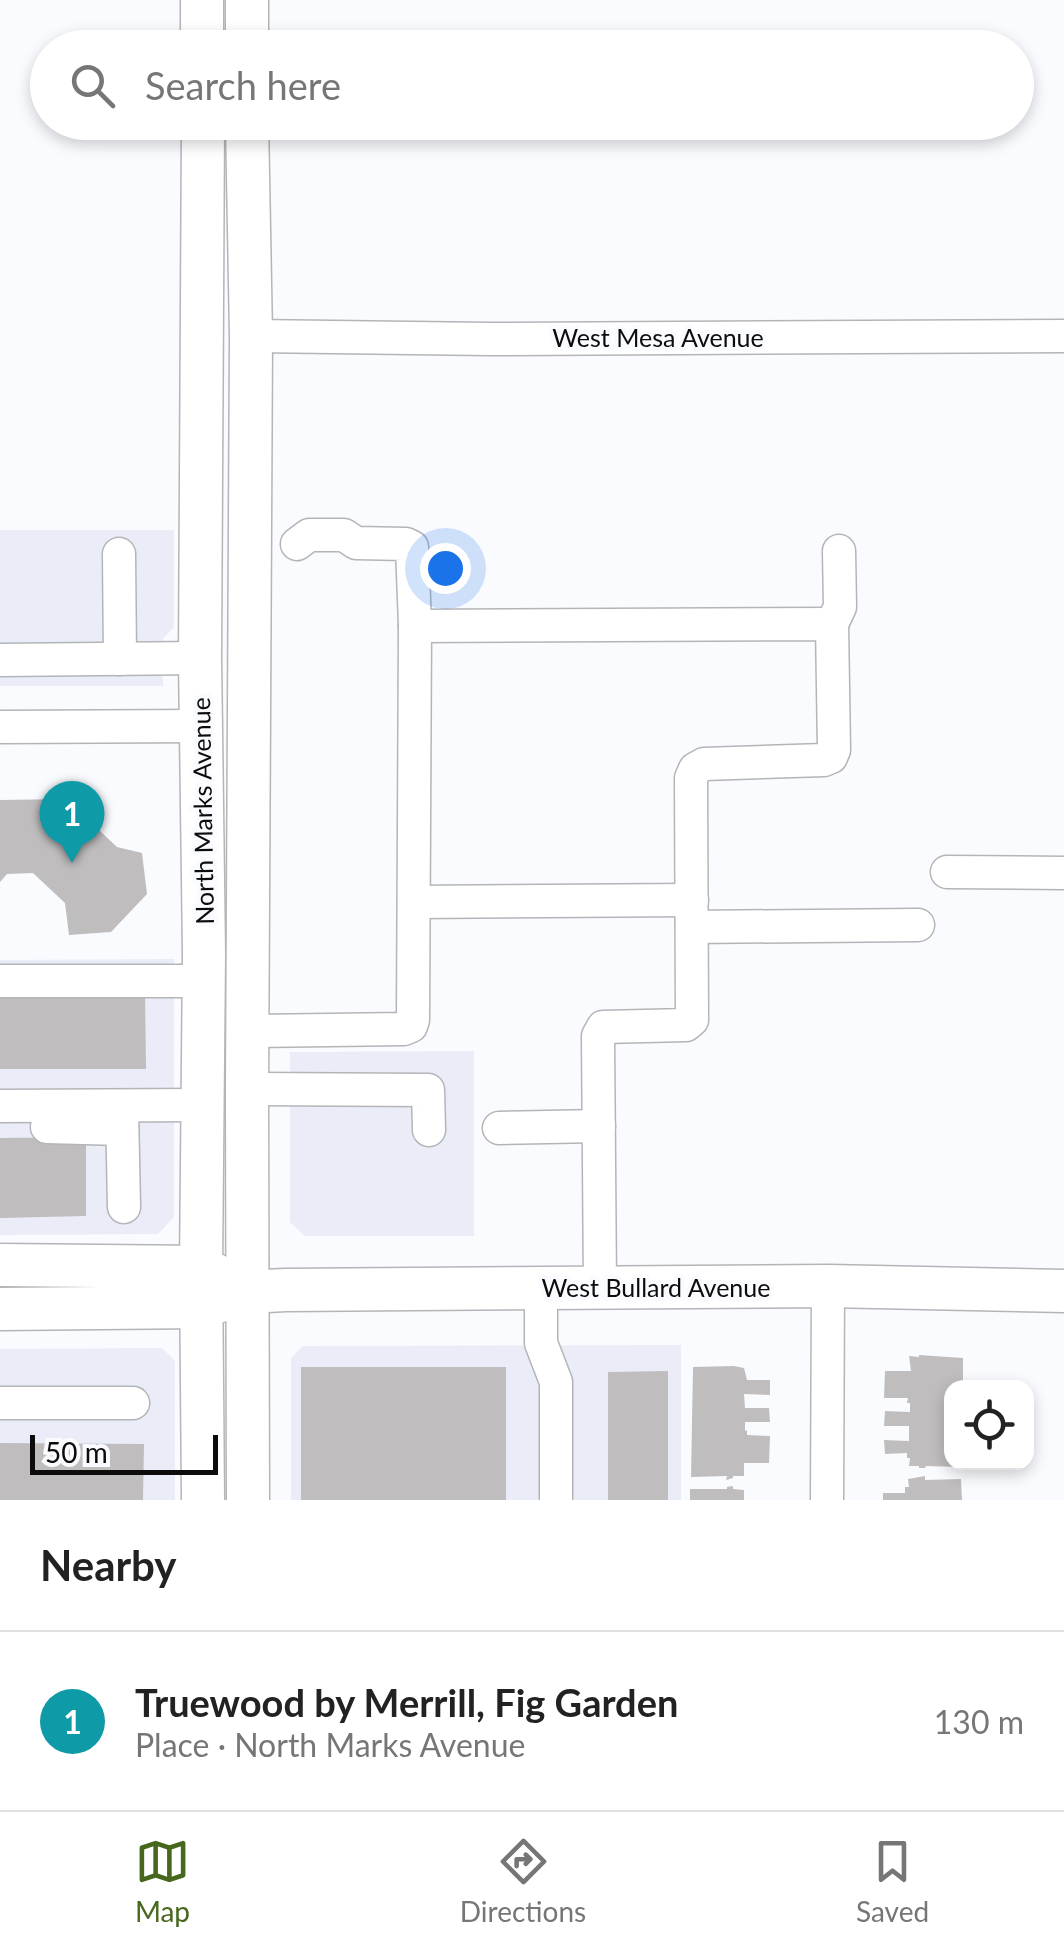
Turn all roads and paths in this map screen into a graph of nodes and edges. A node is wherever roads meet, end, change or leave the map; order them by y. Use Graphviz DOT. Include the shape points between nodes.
graph roads {
  1 [pos="202,0"];
  2 [pos="247,0"];
  3 [pos="202,30"];
  4 [pos="247,30"];
  5 [pos="203,140"];
  6 [pos="225,140"];
  7 [pos="247,140"];
  8 [pos="251,336"];
  9 [pos="1064,336"];
  10 [pos="250,545"];
  11 [pos="839,551"];
  12 [pos="119,554"];
  13 [pos="832,624"];
  14 [pos="415,626"];
  15 [pos="200,658"];
  16 [pos="120,659"];
  17 [pos="0,660"];
  18 [pos="202,726"];
  19 [pos="0,727"];
  20 [pos="947,872"];
  21 [pos="1064,873"];
  22 [pos="414,902"];
  23 [pos="248,905"];
  24 [pos="692,914"];
  25 [pos="918,925"];
  26 [pos="0,981"];
  27 [pos="204,981"];
  28 [pos="248,1031"];
  29 [pos="247,1090"];
  30 [pos="204,1105"];
  31 [pos="13,1106"];
  32 [pos="122,1118"];
  33 [pos="600,1126"];
  34 [pos="498,1128"];
  35 [pos="429,1130"];
  36 [pos="124,1207"];
  37 [pos="0,1265"];
  38 [pos="828,1286"];
  39 [pos="201,1287"];
  40 [pos="541,1288"];
  41 [pos="600,1288"];
  42 [pos="1064,1291"];
  43 [pos="247,1292"];
  44 [pos="0,1309"];
  45 [pos="0,1403"];
  46 [pos="133,1403"];
  47 [pos="203,1500"];
  48 [pos="248,1500"];
  49 [pos="556,1500"];
  50 [pos="827,1500"];
  1 -- 3 [label="main road"];
  2 -- 4 [label="main road"];
  5 -- 15 [label="main road, North Marks Avenue"];
  6 -- 8 [label="main road" via="225,290 234,325"];
  7 -- 8 [label="main road, North Marks Avenue"];
  8 -- 9 [label="street, West Mesa Avenue"];
  8 -- 10 [label="main road, North Marks Avenue"];
  10 -- 14 [label="street" via="297,544 309,536 406,544 412,547"];
  10 -- 23 [label="main road, North Marks Avenue"];
  11 -- 13 [label="street" via="840,607"];
  12 -- 16 [label="street"];
  13 -- 14 [label="street"];
  13 -- 24 [label="street" via="831,757 695,769"];
  14 -- 22 [label="street"];
  15 -- 16 [label="street"];
  15 -- 18 [label="main road, North Marks Avenue"];
  15 -- 23 [label="main road" via="216,681 226,718 232,876"];
  16 -- 17 [label="street"];
  18 -- 19 [label="street"];
  18 -- 27 [label="main road, North Marks Avenue"];
  20 -- 21 [label="street"];
  22 -- 24 [label="street"];
  22 -- 28 [label="street" via="410,1026"];
  23 -- 28 [label="main road, North Marks Avenue"];
  24 -- 25 [label="street"];
  24 -- 33 [label="street" via="692,1020 603,1027"];
  26 -- 27 [label="street"];
  27 -- 30 [label="main road, North Marks Avenue"];
  28 -- 29 [label="main road, North Marks Avenue"];
  29 -- 35 [label="street" via="428,1090"];
  29 -- 43 [label="main road, North Marks Avenue"];
  30 -- 32 [label="street"];
  30 -- 39 [label="main road, North Marks Avenue"];
  31 -- 32 [label="street"];
  32 -- 36 [label="street"];
  33 -- 34 [label="street"];
  33 -- 41 [label="street"];
  37 -- 39 [label="main road, West Bullard Avenue"];
  38 -- 41 [label="main road, West Bullard Avenue"];
  38 -- 42 [label="main road, West Bullard Avenue"];
  38 -- 50 [label="street"];
  39 -- 43 [label="main road, West Bullard Avenue"];
  39 -- 44 [label="main road, West Bullard Avenue"];
  39 -- 47 [label="main road, North Marks Avenue"];
  40 -- 41 [label="main road, West Bullard Avenue"];
  40 -- 43 [label="main road, West Bullard Avenue"];
  40 -- 49 [label="street" via="541,1342 556,1382"];
  43 -- 48 [label="main road, North Marks Avenue"];
  45 -- 46 [label="street"];
}
